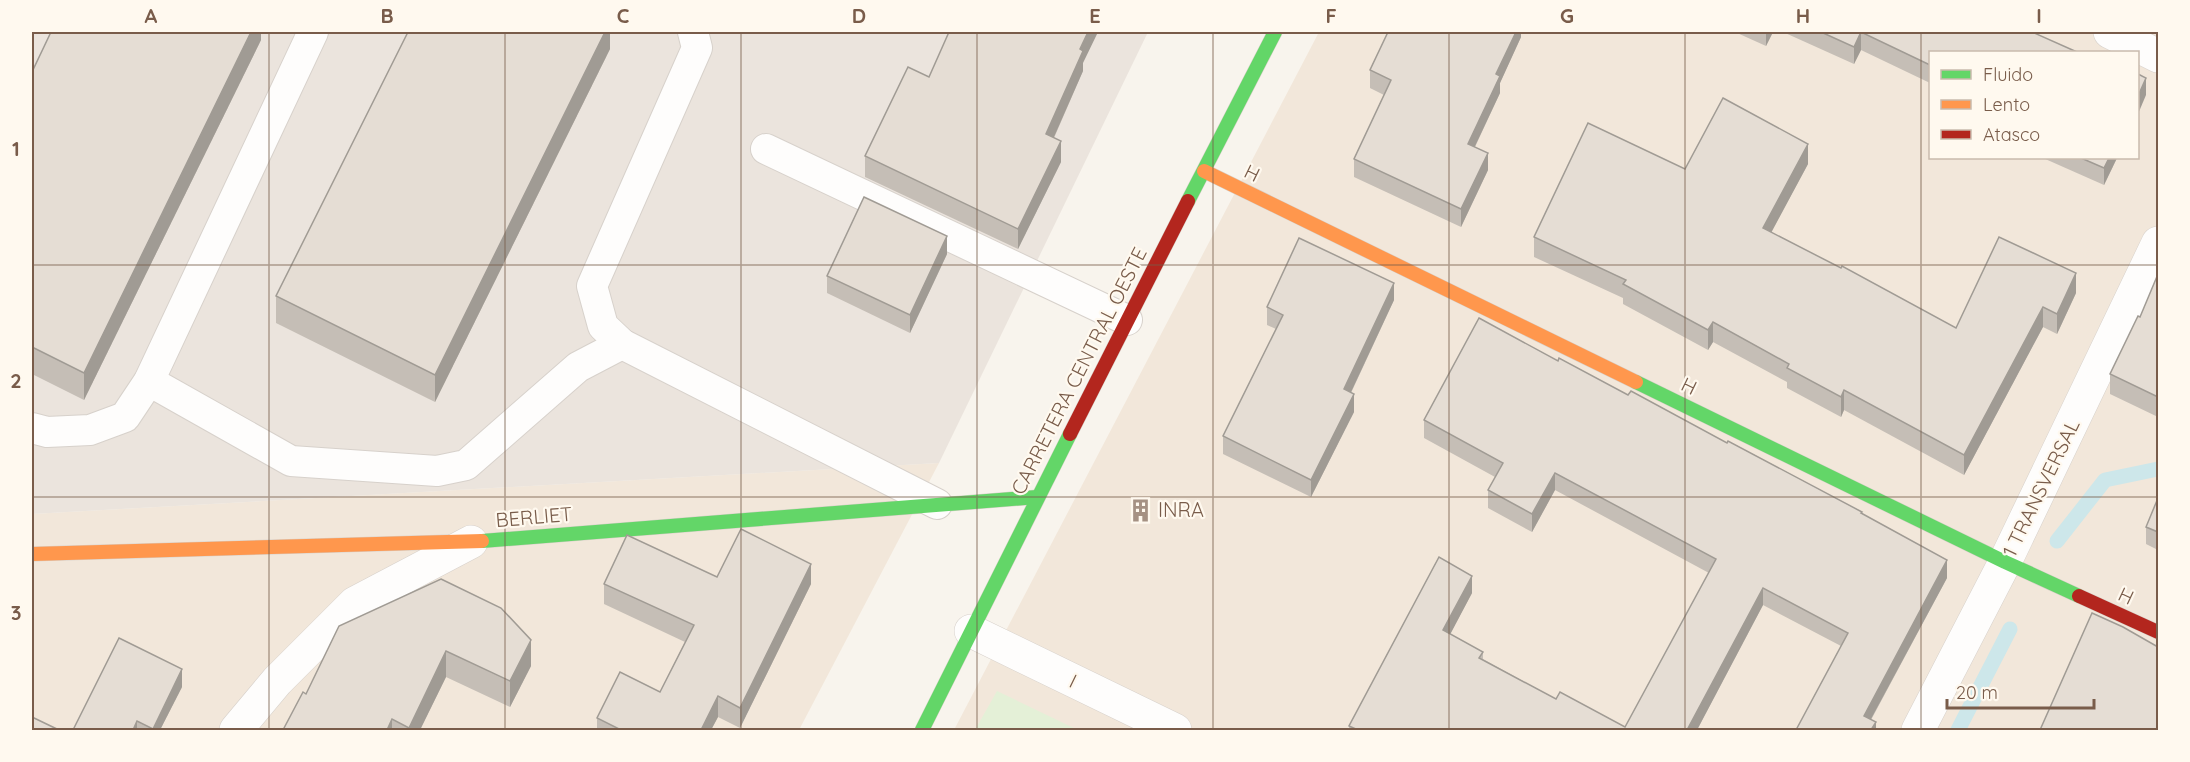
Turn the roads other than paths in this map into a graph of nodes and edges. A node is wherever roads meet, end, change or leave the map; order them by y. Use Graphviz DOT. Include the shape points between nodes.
graph roads {
  1 [pos="313,32"];
  2 [pos="693,32"];
  3 [pos="1275,32"];
  4 [pos="2110,32"];
  5 [pos="2158,56"];
  6 [pos="766,149"];
  7 [pos="1204,171"];
  8 [pos="2158,243"];
  9 [pos="1127,320"];
  10 [pos="622,344"];
  11 [pos="149,381"];
  12 [pos="32,428"];
  13 [pos="1038,497"];
  14 [pos="938,504"];
  15 [pos="471,542"];
  16 [pos="32,554"];
  17 [pos="2005,562"];
  18 [pos="970,631"];
  19 [pos="2158,632"];
  20 [pos="236,730"];
  21 [pos="922,730"];
  22 [pos="1175,730"];
  23 [pos="1918,730"];
  1 -- 11 [label="lane"];
  2 -- 10 [label="lane" via="698,48 592,286 603,326"];
  3 -- 7 [label="street, CARRETERA CENTRAL OESTE"];
  4 -- 5 [label="street"];
  6 -- 9 [label="lane"];
  7 -- 9 [label="street, CARRETERA CENTRAL OESTE"];
  7 -- 17 [label="street, H"];
  8 -- 17 [label="street, 1 TRANSVERSAL"];
  9 -- 13 [label="street, CARRETERA CENTRAL OESTE"];
  10 -- 11 [label="lane" via="579,367 466,465 437,471 291,461"];
  10 -- 14 [label="lane"];
  11 -- 12 [label="lane" via="125,417 90,430 47,432"];
  13 -- 14 [label="street, BERLIET"];
  13 -- 18 [label="street, CARRETERA CENTRAL OESTE"];
  14 -- 15 [label="street, BERLIET"];
  15 -- 16 [label="street, BERLIET"];
  15 -- 20 [label="street" via="355,603 277,681"];
  17 -- 19 [label="street, H"];
  17 -- 23 [label="street, 1 TRANSVERSAL"];
  18 -- 21 [label="street, CARRETERA CENTRAL OESTE"];
  18 -- 22 [label="street, I"];
}
